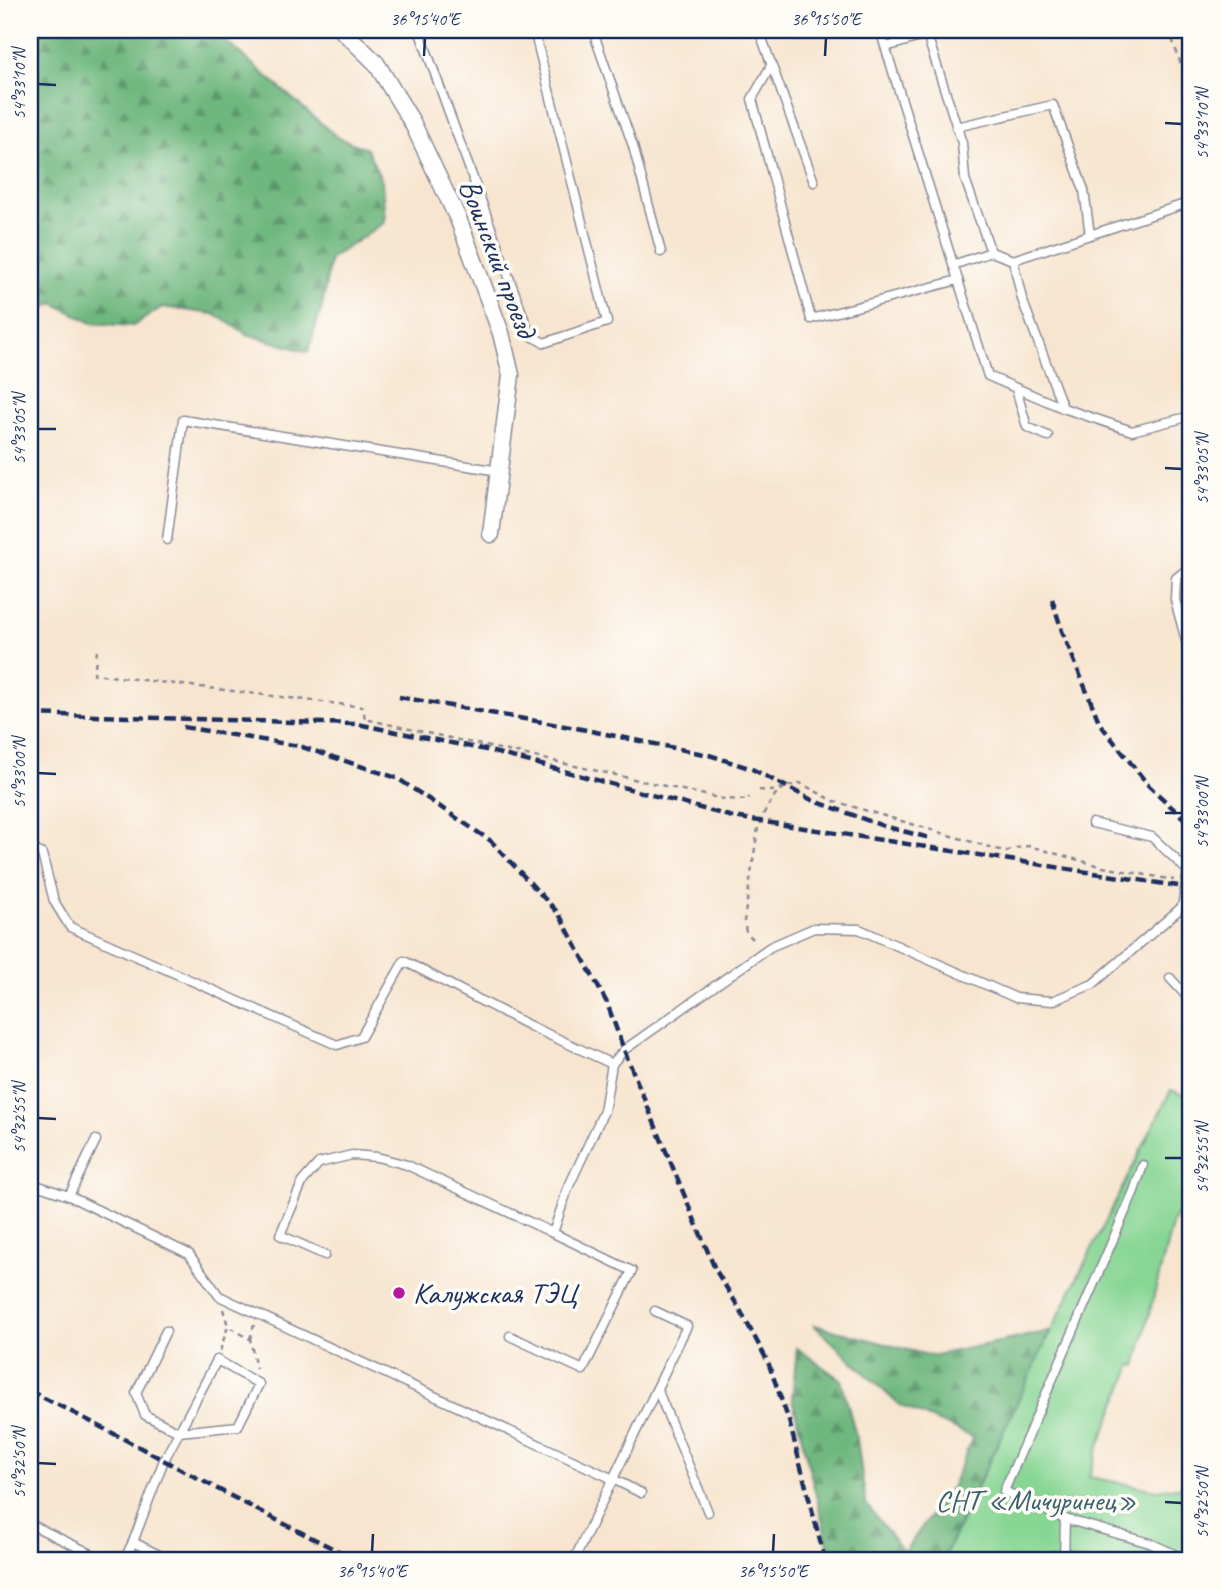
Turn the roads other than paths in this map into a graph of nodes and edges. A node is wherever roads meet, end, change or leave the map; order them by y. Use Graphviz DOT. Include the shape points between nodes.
graph roads {
  1 [pos="342,30"];
  2 [pos="419,30"];
  3 [pos="534,30"];
  4 [pos="598,30"];
  5 [pos="759,30"];
  6 [pos="880,30"];
  7 [pos="941,30"];
  8 [pos="927,35"];
  9 [pos="886,47"];
  10 [pos="772,64"];
  11 [pos="956,127"];
  12 [pos="814,182"];
  13 [pos="1191,202"];
  14 [pos="1090,235"];
  15 [pos="661,252"];
  16 [pos="990,253"];
  17 [pos="1013,260"];
  18 [pos="954,265"];
  19 [pos="958,280"];
  20 [pos="1016,389"];
  21 [pos="1063,408"];
  22 [pos="1191,416"];
  23 [pos="1048,436"];
  24 [pos="499,471"];
  25 [pos="491,534"];
  26 [pos="167,540"];
  27 [pos="1191,566"];
  28 [pos="1191,659"];
  29 [pos="1092,823"];
  30 [pos="30,847"];
  31 [pos="1186,907"];
  32 [pos="1170,978"];
  33 [pos="1191,1001"];
  34 [pos="612,1064"];
  35 [pos="96,1140"];
  36 [pos="1143,1165"];
  37 [pos="30,1183"];
  38 [pos="69,1196"];
  39 [pos="554,1233"];
  40 [pos="325,1255"];
  41 [pos="655,1311"];
  42 [pos="166,1331"];
  43 [pos="510,1336"];
  44 [pos="657,1389"];
  45 [pos="180,1432"];
  46 [pos="613,1479"];
  47 [pos="641,1493"];
  48 [pos="708,1512"];
  49 [pos="1065,1518"];
  50 [pos="30,1524"];
  51 [pos="133,1542"];
  52 [pos="104,1560"];
  53 [pos="124,1560"];
  54 [pos="169,1560"];
  55 [pos="575,1560"];
  56 [pos="1064,1560"];
  57 [pos="1187,1560"];
  1 -- 24 [label="street, Воинский проезд" via="376,64 412,122 459,222 501,333 511,375"];
  2 -- 3 [label="lane" via="530,335 544,343 607,322"];
  4 -- 15 [label="lane" via="596,40 633,146"];
  5 -- 10 [label="lane"];
  6 -- 9 [label="lane"];
  7 -- 8 [label="lane"];
  8 -- 9 [label="lane"];
  8 -- 11 [label="lane"];
  9 -- 18 [label="lane"];
  10 -- 12 [label="lane"];
  10 -- 19 [label="lane" via="752,99 811,319"];
  11 -- 14 [label="lane" via="1054,105 1084,190"];
  11 -- 16 [label="lane" via="965,179"];
  13 -- 14 [label="lane"];
  14 -- 17 [label="lane"];
  16 -- 17 [label="lane"];
  16 -- 18 [label="lane"];
  17 -- 21 [label="lane" via="1022,299"];
  18 -- 19 [label="lane"];
  19 -- 20 [label="lane" via="988,376"];
  20 -- 21 [label="lane"];
  20 -- 23 [label="lane" via="1027,427"];
  21 -- 22 [label="lane" via="1132,431"];
  24 -- 25 [label="street, Воинский проезд"];
  24 -- 26 [label="lane" via="183,420"];
  27 -- 28 [label="lane" via="1177,578 1175,600"];
  29 -- 31 [label="lane" via="1152,837 1188,871"];
  30 -- 34 [label="lane" via="42,854 54,901 70,927 337,1045 361,1037 404,961"];
  31 -- 34 [label="lane" via="1093,984 1052,1001 1016,998 859,929 814,928 769,947 624,1050"];
  32 -- 33 [label="lane"];
  34 -- 39 [label="lane" via="604,1111 568,1188"];
  35 -- 38 [label="lane"];
  36 -- 49 [label="lane" via="1004,1491"];
  37 -- 38 [label="lane"];
  38 -- 46 [label="lane" via="189,1254 219,1296"];
  39 -- 40 [label="lane" via="407,1165 352,1155 318,1163 303,1181 280,1235"];
  39 -- 43 [label="lane" via="632,1271 583,1370"];
  41 -- 44 [label="lane" via="687,1326"];
  42 -- 45 [label="lane" via="136,1393 145,1415"];
  44 -- 46 [label="lane"];
  44 -- 48 [label="lane"];
  45 -- 45 [label="lane" via="238,1426 259,1384 217,1360"];
  45 -- 51 [label="lane" via="164,1460"];
  46 -- 47 [label="lane"];
  46 -- 55 [label="lane"];
  49 -- 56 [label="lane"];
  49 -- 57 [label="lane" via="1150,1543"];
  50 -- 52 [label="lane"];
  51 -- 53 [label="lane"];
  51 -- 54 [label="lane"];
}
